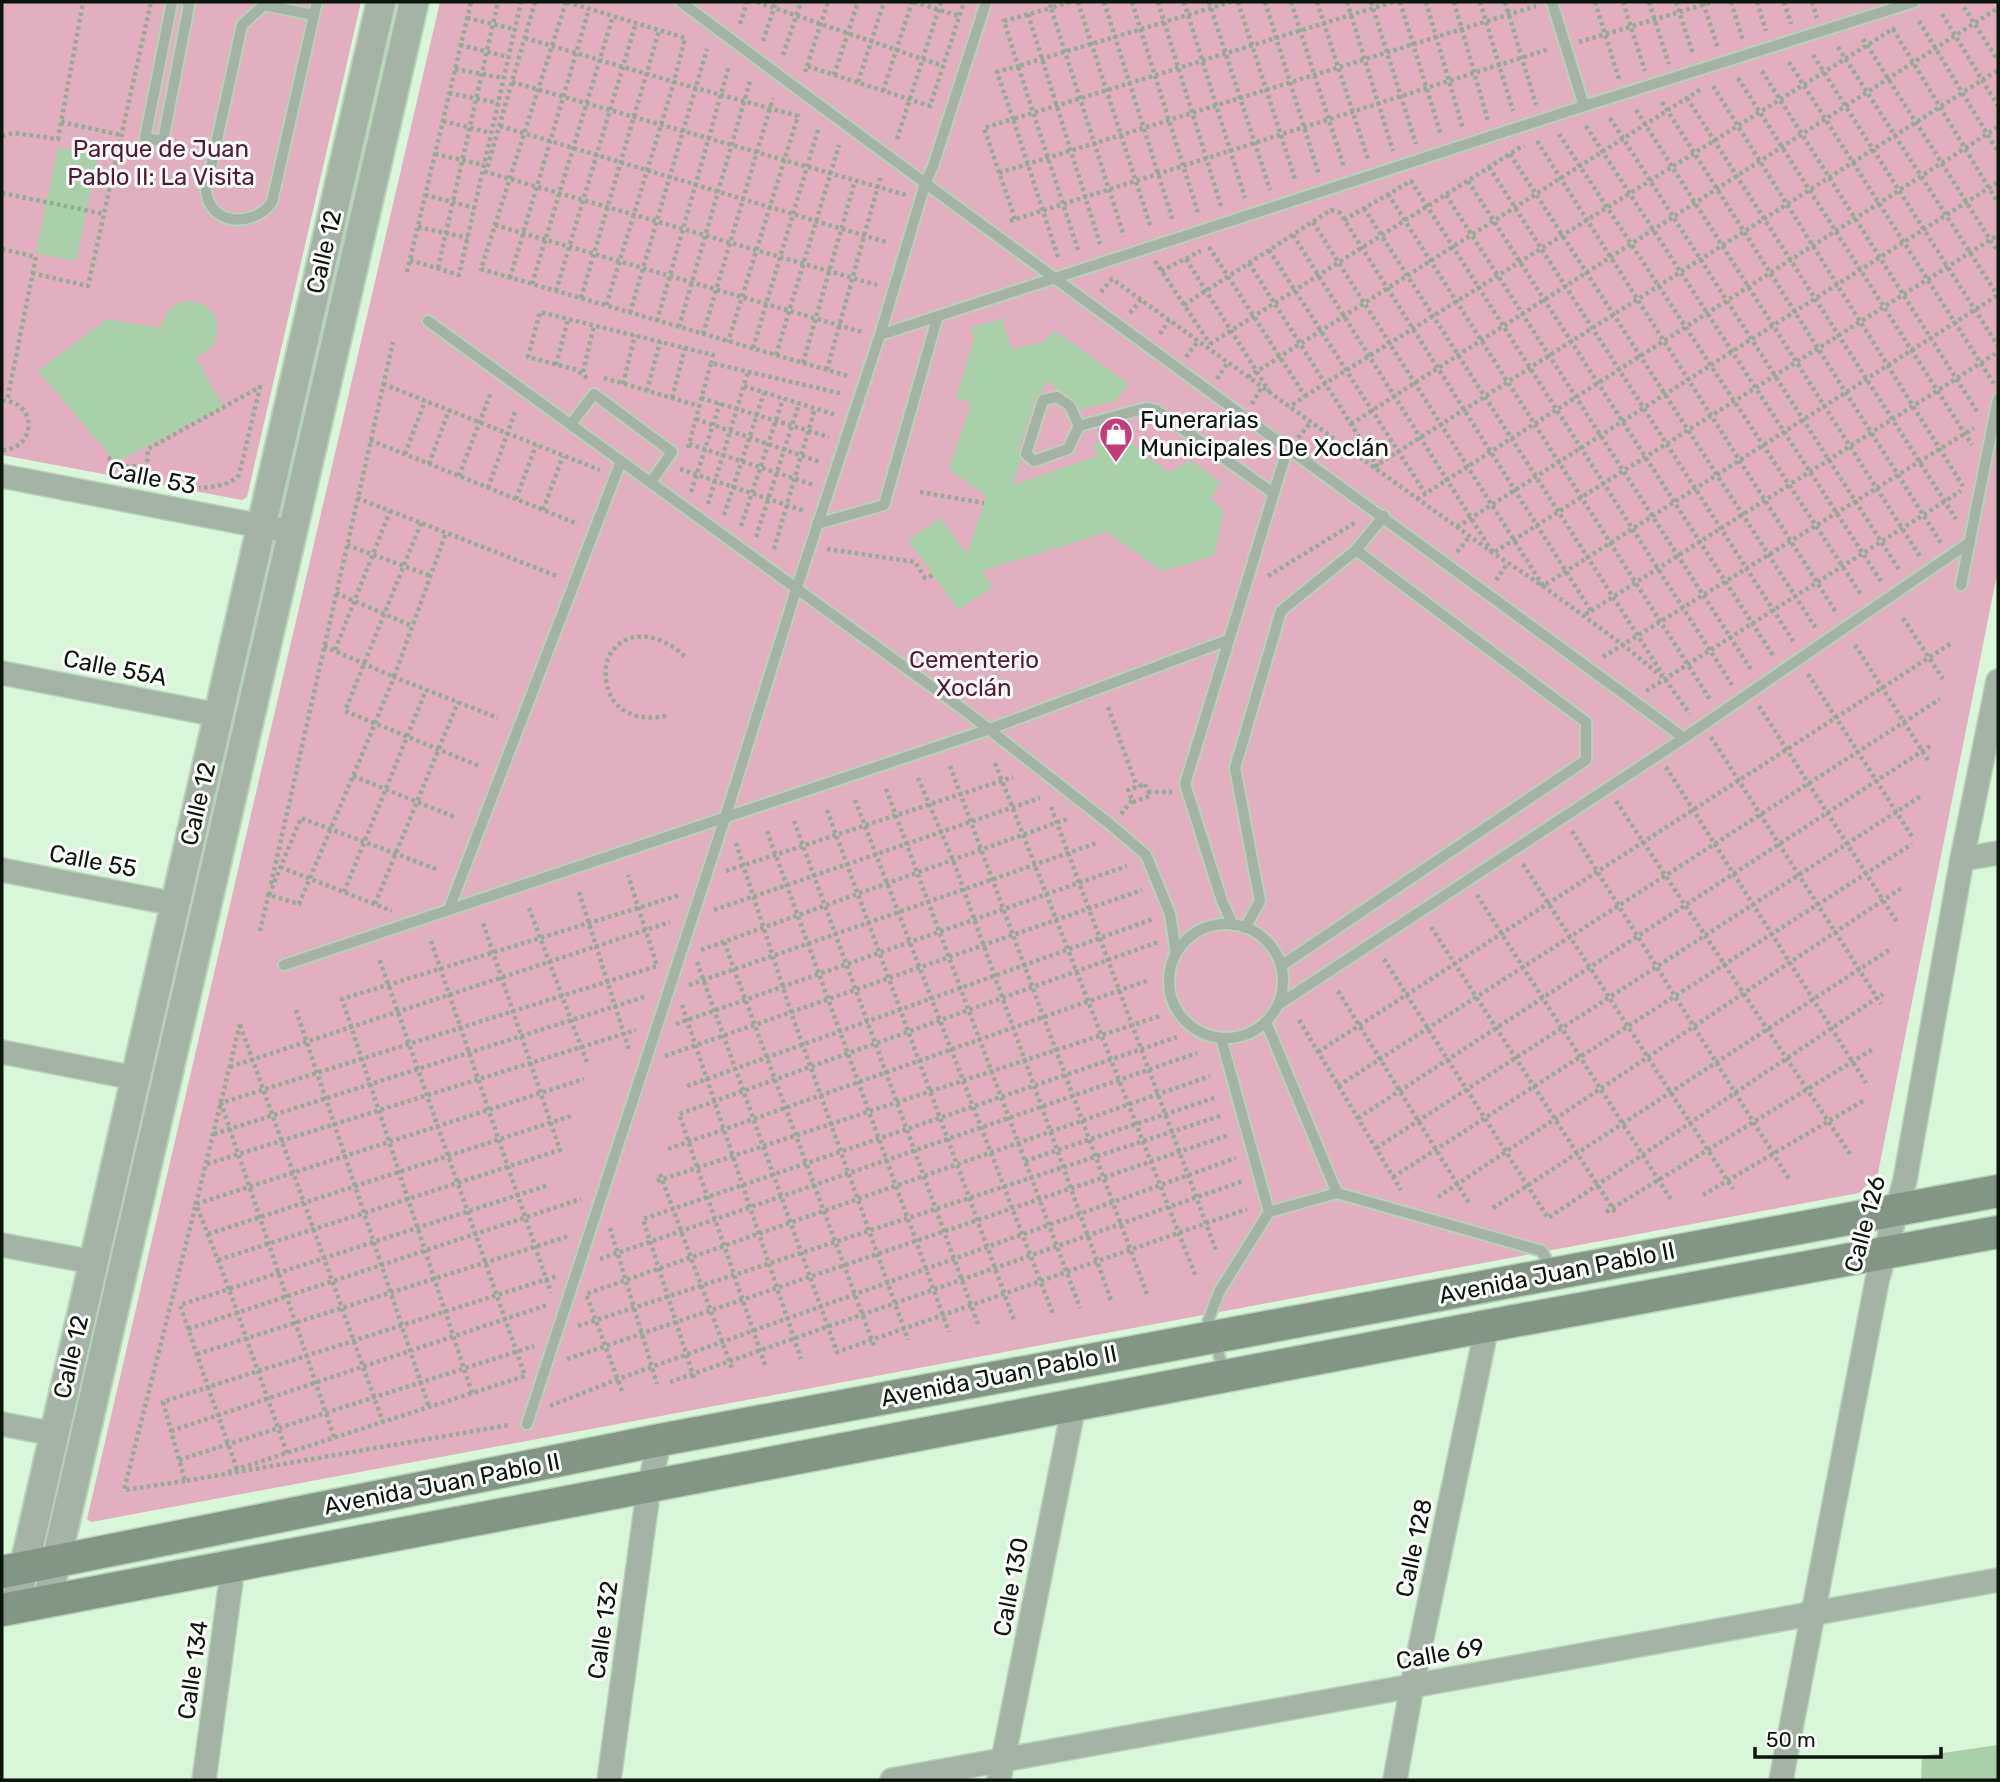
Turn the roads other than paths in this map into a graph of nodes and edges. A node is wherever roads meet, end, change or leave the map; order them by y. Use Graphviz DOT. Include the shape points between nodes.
graph roads {
  1 [pos="172,2"];
  2 [pos="187,2"];
  3 [pos="317,2"];
  4 [pos="381,2"];
  5 [pos="414,2"];
  6 [pos="681,2"];
  7 [pos="986,2"];
  8 [pos="1552,2"];
  9 [pos="1914,2"];
  10 [pos="265,4"];
  11 [pos="314,15"];
  12 [pos="1584,106"];
  13 [pos="925,184"];
  14 [pos="1058,279"];
  15 [pos="937,318"];
  16 [pos="428,321"];
  17 [pos="880,335"];
  18 [pos="1998,399"];
  19 [pos="571,424"];
  20 [pos="1079,426"];
  21 [pos="1292,444"];
  22 [pos="621,461"];
  23 [pos="2,476"];
  24 [pos="651,482"];
  25 [pos="1273,493"];
  26 [pos="1384,516"];
  27 [pos="817,524"];
  28 [pos="261,526"];
  29 [pos="292,532"];
  30 [pos="1970,542"];
  31 [pos="1356,550"];
  32 [pos="1961,585"];
  33 [pos="797,587"];
  34 [pos="1228,640"];
  35 [pos="2,673"];
  36 [pos="1998,681"];
  37 [pos="218,715"];
  38 [pos="990,729"];
  39 [pos="1684,738"];
  40 [pos="725,818"];
  41 [pos="1998,853"];
  42 [pos="1962,859"];
  43 [pos="2,870"];
  44 [pos="175,904"];
  45 [pos="449,909"];
  46 [pos="1233,925"];
  47 [pos="1245,928"];
  48 [pos="1176,954"];
  49 [pos="161,963"];
  50 [pos="284,965"];
  51 [pos="1281,966"];
  52 [pos="192,967"];
  53 [pos="1278,1005"];
  54 [pos="1266,1022"];
  55 [pos="1221,1038"];
  56 [pos="2,1052"];
  57 [pos="135,1078"];
  58 [pos="1998,1191"];
  59 [pos="1337,1194"];
  60 [pos="1897,1209"];
  61 [pos="1269,1212"];
  62 [pos="1998,1232"];
  63 [pos="2,1245"];
  64 [pos="1885,1251"];
  65 [pos="93,1262"];
  66 [pos="1554,1275"];
  67 [pos="1486,1326"];
  68 [pos="1212,1336"];
  69 [pos="1226,1376"];
  70 [pos="1074,1405"];
  71 [pos="2,1424"];
  72 [pos="527,1424"];
  73 [pos="54,1434"];
  74 [pos="660,1440"];
  75 [pos="649,1486"];
  76 [pos="55,1563"];
  77 [pos="233,1566"];
  78 [pos="12,1570"];
  79 [pos="1998,1580"];
  80 [pos="47,1601"];
  81 [pos="8,1609"];
  82 [pos="1813,1613"];
  83 [pos="1412,1686"];
  84 [pos="1001,1770"];
  85 [pos="204,1780"];
  86 [pos="609,1780"];
  87 [pos="892,1780"];
  88 [pos="1395,1780"];
  89 [pos="1781,1780"];
  1 -- 2 [label="lane" via="145,138 163,141"];
  3 -- 11 [label="lane"];
  4 -- 28 [label="street, Calle 12"];
  5 -- 29 [label="street, Calle 12"];
  6 -- 13 [label="lane"];
  7 -- 13 [label="lane"];
  8 -- 12 [label="lane"];
  9 -- 12 [label="lane"];
  10 -- 11 [label="lane"];
  10 -- 11 [label="lane" via="242,24 206,190 213,210 232,219 255,217 272,202"];
  12 -- 14 [label="lane"];
  13 -- 14 [label="lane"];
  13 -- 17 [label="lane"];
  14 -- 15 [label="lane"];
  14 -- 21 [label="lane"];
  15 -- 17 [label="lane"];
  15 -- 27 [label="lane" via="884,505"];
  16 -- 19 [label="lane"];
  17 -- 27 [label="lane"];
  18 -- 30 [label="lane"];
  19 -- 22 [label="lane"];
  19 -- 24 [label="lane" via="594,394 672,452"];
  20 -- 20 [label="lane" via="1070,405 1057,397 1043,400 1026,454 1034,461 1068,449"];
  20 -- 25 [label="lane" via="1126,412 1156,410"];
  21 -- 25 [label="lane"];
  21 -- 26 [label="lane"];
  22 -- 24 [label="lane"];
  22 -- 45 [label="lane"];
  23 -- 28 [label="street, Calle 53"];
  24 -- 33 [label="lane"];
  25 -- 34 [label="lane"];
  26 -- 31 [label="lane"];
  26 -- 39 [label="lane"];
  27 -- 33 [label="lane"];
  28 -- 29 [label="street, Calle 53"];
  28 -- 37 [label="street, Calle 12"];
  29 -- 52 [label="street, Calle 12"];
  30 -- 32 [label="lane"];
  30 -- 39 [label="lane"];
  31 -- 47 [label="lane" via="1281,611 1235,768 1260,901"];
  31 -- 51 [label="lane" via="1586,722 1586,760"];
  33 -- 38 [label="lane"];
  33 -- 40 [label="lane"];
  34 -- 38 [label="lane"];
  34 -- 46 [label="lane" via="1185,784"];
  35 -- 37 [label="street, Calle 55A"];
  36 -- 42 [label="street, Calle 126"];
  37 -- 44 [label="street, Calle 12"];
  38 -- 40 [label="lane"];
  38 -- 48 [label="lane" via="1146,855 1170,914"];
  39 -- 53 [label="lane"];
  40 -- 45 [label="lane"];
  40 -- 72 [label="lane"];
  41 -- 42 [label="street"];
  42 -- 60 [label="street, Calle 126"];
  43 -- 44 [label="street, Calle 55"];
  44 -- 49 [label="street, Calle 12"];
  45 -- 50 [label="lane"];
  46 -- 47 [label="lane"];
  46 -- 48 [label="lane" via="1202,929"];
  47 -- 51 [label="lane" via="1270,946"];
  48 -- 55 [label="lane" via="1169,990 1175,1008 1186,1023"];
  49 -- 52 [label="street"];
  49 -- 57 [label="street, Calle 12"];
  51 -- 53 [label="lane" via="1283,989"];
  52 -- 76 [label="street, Calle 12"];
  53 -- 54 [label="lane"];
  54 -- 55 [label="lane" via="1252,1032"];
  54 -- 59 [label="lane"];
  55 -- 61 [label="lane"];
  56 -- 57 [label="street"];
  57 -- 65 [label="street, Calle 12"];
  58 -- 60 [label="main road, Avenida Juan Pablo II"];
  59 -- 61 [label="lane"];
  59 -- 66 [label="lane" via="1542,1251"];
  60 -- 64 [label="street, Calle 126"];
  60 -- 66 [label="main road, Avenida Juan Pablo II"];
  61 -- 68 [label="lane" via="1219,1292 1208,1321"];
  62 -- 64 [label="main road, Avenida Juan Pablo II"];
  63 -- 65 [label="street"];
  64 -- 67 [label="main road, Avenida Juan Pablo II"];
  64 -- 82 [label="street, Calle 126"];
  65 -- 73 [label="street, Calle 12"];
  66 -- 68 [label="main road, Avenida Juan Pablo II"];
  67 -- 69 [label="main road, Avenida Juan Pablo II"];
  67 -- 83 [label="street, Calle 128"];
  68 -- 69 [label="lane"];
  68 -- 74 [label="main road, Avenida Juan Pablo II"];
  69 -- 70 [label="main road, Avenida Juan Pablo II"];
  70 -- 75 [label="main road, Avenida Juan Pablo II"];
  70 -- 84 [label="street, Calle 130"];
  71 -- 73 [label="street"];
  73 -- 78 [label="street, Calle 12"];
  74 -- 75 [label="street, Calle 132"];
  74 -- 76 [label="main road, Avenida Juan Pablo II"];
  75 -- 77 [label="main road, Avenida Juan Pablo II"];
  75 -- 86 [label="street, Calle 132"];
  76 -- 78 [label="main road, Avenida Juan Pablo II"];
  76 -- 80 [label="street, Calle 12"];
  77 -- 80 [label="main road, Avenida Juan Pablo II"];
  77 -- 85 [label="street, Calle 134"];
  78 -- 81 [label="street, Calle 12"];
  79 -- 82 [label="street, Calle 69"];
  80 -- 81 [label="main road, Avenida Juan Pablo II"];
  82 -- 83 [label="street, Calle 69"];
  82 -- 89 [label="street, Calle 126"];
  83 -- 84 [label="street, Calle 69"];
  83 -- 88 [label="street, Calle 128"];
  84 -- 87 [label="street, Calle 69"];
}
